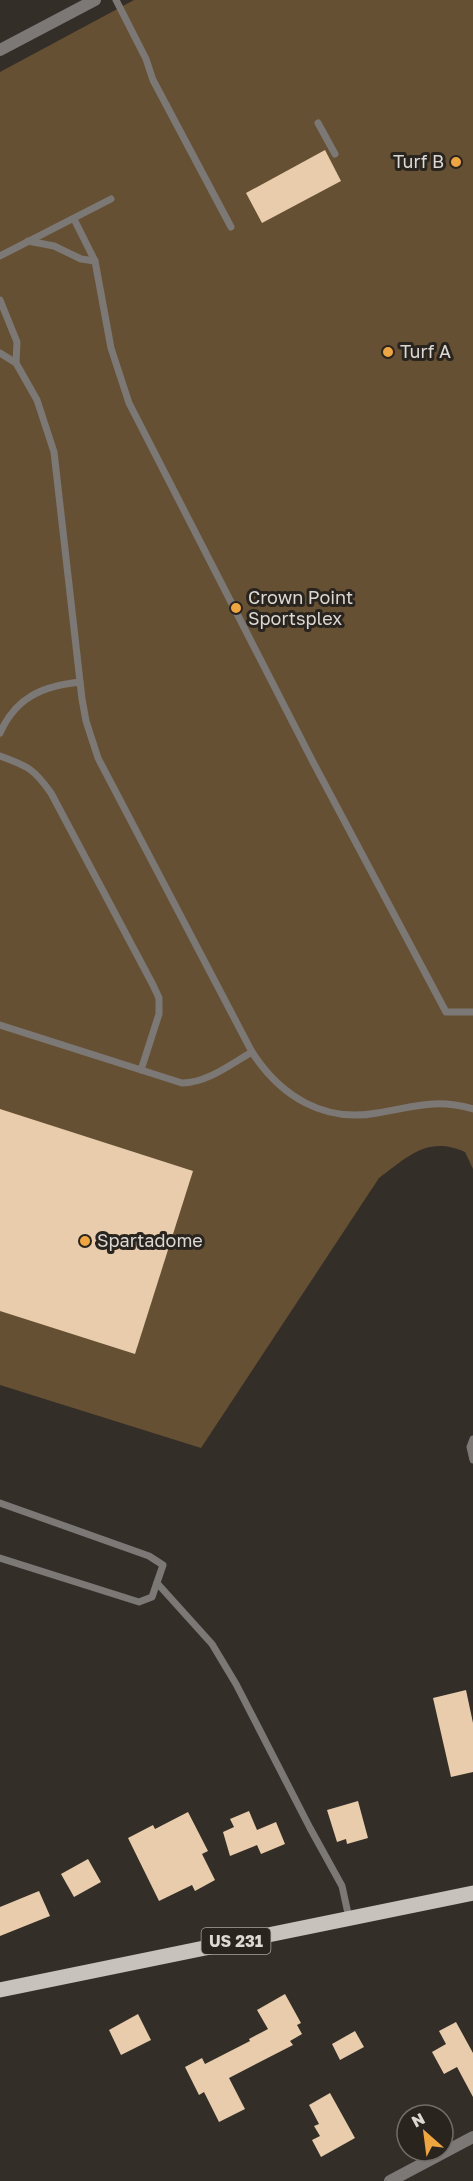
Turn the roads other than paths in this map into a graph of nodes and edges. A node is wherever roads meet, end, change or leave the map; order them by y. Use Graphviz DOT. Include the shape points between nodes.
graph roads {
  1 [pos="95,0"];
  2 [pos="116,0"];
  3 [pos="1,47"];
  4 [pos="318,123"];
  5 [pos="335,154"];
  6 [pos="111,199"];
  7 [pos="74,219"];
  8 [pos="231,227"];
  9 [pos="28,241"];
  10 [pos="0,256"];
  11 [pos="95,261"];
  12 [pos="0,300"];
  13 [pos="0,353"];
  14 [pos="16,363"];
  15 [pos="80,682"];
  16 [pos="0,734"];
  17 [pos="0,756"];
  18 [pos="473,1012"];
  19 [pos="0,1025"];
  20 [pos="252,1052"];
  21 [pos="141,1070"];
  22 [pos="473,1109"];
  23 [pos="473,1440"];
  24 [pos="473,1460"];
  25 [pos="0,1503"];
  26 [pos="0,1558"];
  27 [pos="157,1583"];
  28 [pos="473,1893"];
  29 [pos="349,1918"];
  30 [pos="0,1990"];
  31 [pos="473,2137"];
  32 [pos="390,2181"];
  1 -- 3 [label="street"];
  2 -- 8 [label="lane" via="153,80"];
  4 -- 5 [label="lane"];
  6 -- 7 [label="lane"];
  7 -- 9 [label="lane"];
  7 -- 11 [label="lane"];
  9 -- 10 [label="lane"];
  9 -- 11 [label="lane"];
  11 -- 18 [label="lane" via="111,348 129,403 446,1012"];
  12 -- 14 [label="lane" via="17,342"];
  13 -- 14 [label="lane"];
  14 -- 15 [label="lane" via="37,400 54,452"];
  15 -- 16 [label="lane" via="52,686 34,694 8,718"];
  15 -- 20 [label="lane" via="86,722 98,758"];
  17 -- 21 [label="lane" via="33,770 51,793 159,998 159,1014"];
  19 -- 21 [label="lane"];
  20 -- 21 [label="lane" via="192,1083"];
  20 -- 22 [label="lane" via="275,1083 324,1111 360,1115 442,1102"];
  23 -- 24 [label="lane"];
  25 -- 27 [label="lane" via="149,1556 163,1565"];
  26 -- 27 [label="lane" via="139,1602 152,1597"];
  27 -- 29 [label="lane" via="212,1644 236,1684 342,1886"];
  28 -- 29 [label="main road, US 231"];
  29 -- 30 [label="main road, US 231"];
  31 -- 32 [label="street"];
}
